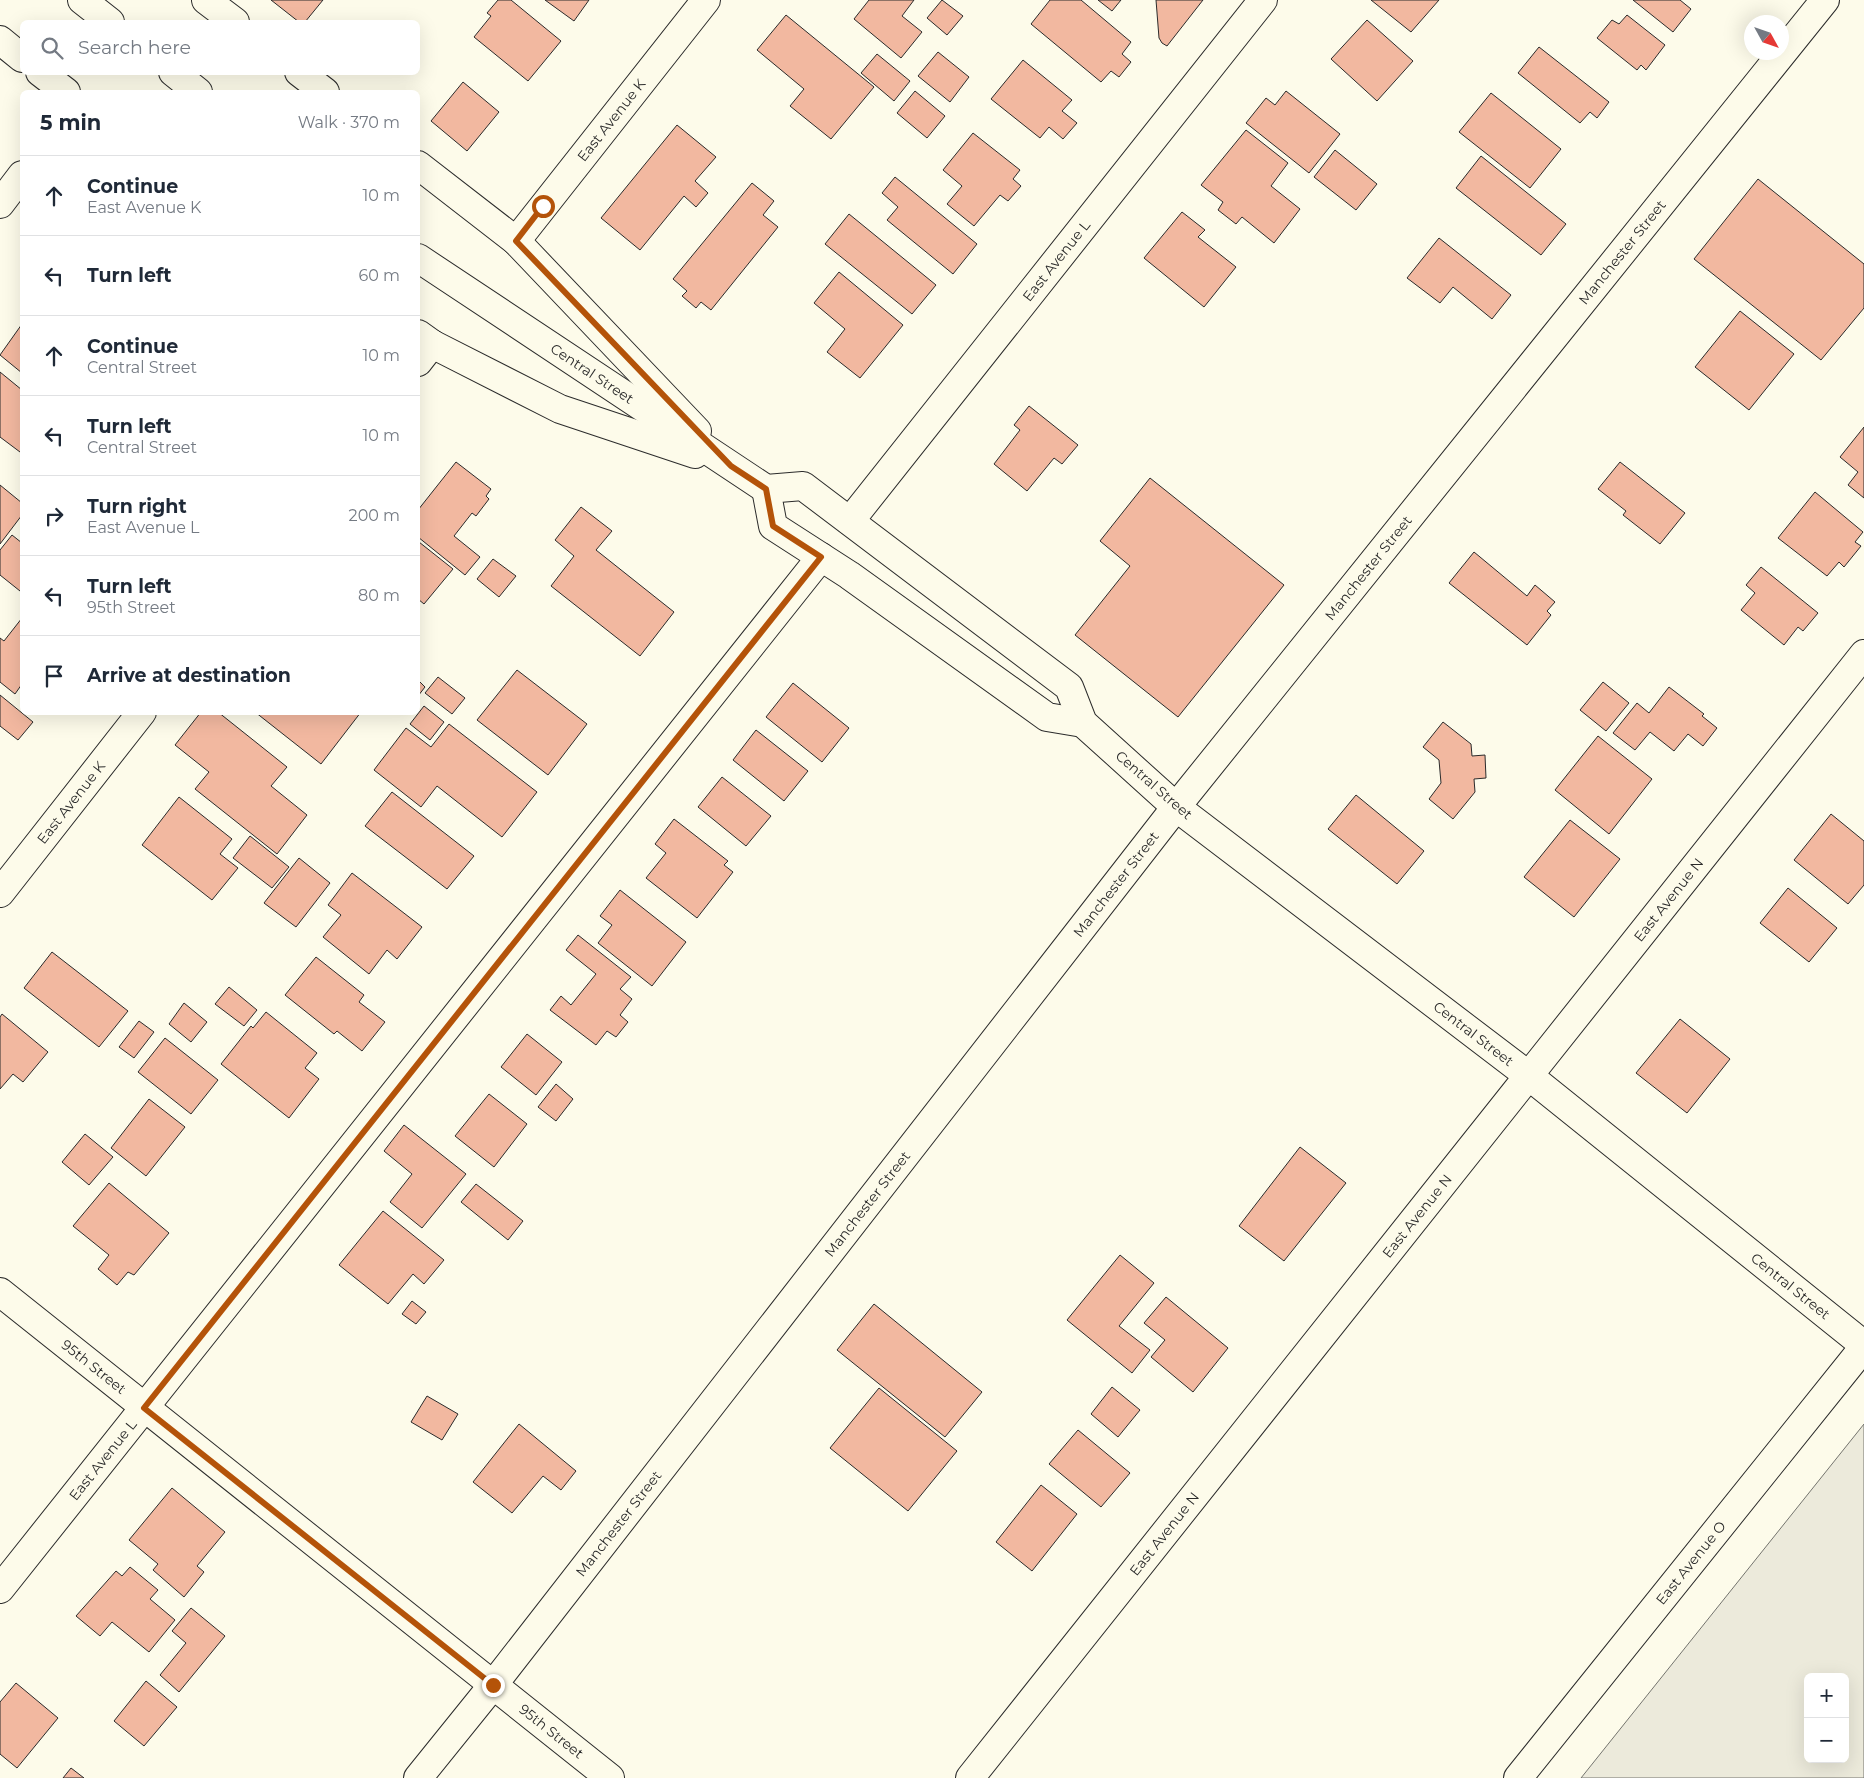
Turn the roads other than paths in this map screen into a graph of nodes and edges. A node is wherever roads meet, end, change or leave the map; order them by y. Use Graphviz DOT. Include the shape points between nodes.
graph roads {
  1 [pos="82,0"];
  2 [pos="206,0"];
  3 [pos="706,0"];
  4 [pos="1263,0"];
  5 [pos="1825,0"];
  6 [pos="107,20"];
  7 [pos="231,20"];
  8 [pos="0,40"];
  9 [pos="20,56"];
  10 [pos="44,75"];
  11 [pos="177,75"];
  12 [pos="303,75"];
  13 [pos="63,90"];
  14 [pos="196,90"];
  15 [pos="322,90"];
  16 [pos="420,167"];
  17 [pos="20,178"];
  18 [pos="0,204"];
  19 [pos="516,241"];
  20 [pos="420,259"];
  21 [pos="422,347"];
  22 [pos="731,466"];
  23 [pos="766,489"];
  24 [pos="850,521"];
  25 [pos="821,557"];
  26 [pos="1864,654"];
  27 [pos="140,715"];
  28 [pos="1083,723"];
  29 [pos="1176,807"];
  30 [pos="0,893"];
  31 [pos="1529,1076"];
  32 [pos="0,1292"];
  33 [pos="1864,1346"];
  34 [pos="144,1408"];
  35 [pos="0,1588"];
  36 [pos="493,1685"];
  37 [pos="418,1778"];
  38 [pos="610,1778"];
  39 [pos="970,1778"];
  40 [pos="1518,1778"];
  1 -- 6 [label="street"];
  2 -- 7 [label="street"];
  3 -- 19 [label="street, East Avenue K"];
  4 -- 24 [label="street, East Avenue L"];
  5 -- 29 [label="street, Manchester Street"];
  8 -- 9 [label="street"];
  10 -- 13 [label="street"];
  11 -- 14 [label="street"];
  12 -- 15 [label="street"];
  16 -- 19 [label="street"];
  17 -- 18 [label="street"];
  19 -- 22 [label="street"];
  20 -- 22 [label="street, Central Street"];
  21 -- 22 [label="street" via="560,409"];
  22 -- 23 [label="street, Central Street"];
  23 -- 24 [label="street, Central Street" via="803,486"];
  23 -- 25 [label="street" via="773,526"];
  24 -- 28 [label="street, Central Street" via="1069,687"];
  25 -- 28 [label="street" via="1047,717"];
  25 -- 34 [label="street, East Avenue L"];
  26 -- 31 [label="street, East Avenue N"];
  27 -- 30 [label="street, East Avenue K"];
  28 -- 29 [label="street, Central Street"];
  29 -- 31 [label="street, Central Street"];
  29 -- 36 [label="street, Manchester Street"];
  31 -- 33 [label="street, Central Street"];
  31 -- 39 [label="street, East Avenue N"];
  32 -- 34 [label="street, 95th Street"];
  33 -- 40 [label="street, East Avenue O"];
  34 -- 35 [label="street, East Avenue L"];
  34 -- 36 [label="street, 95th Street"];
  36 -- 37 [label="street, Manchester Street"];
  36 -- 38 [label="street, 95th Street"];
}
